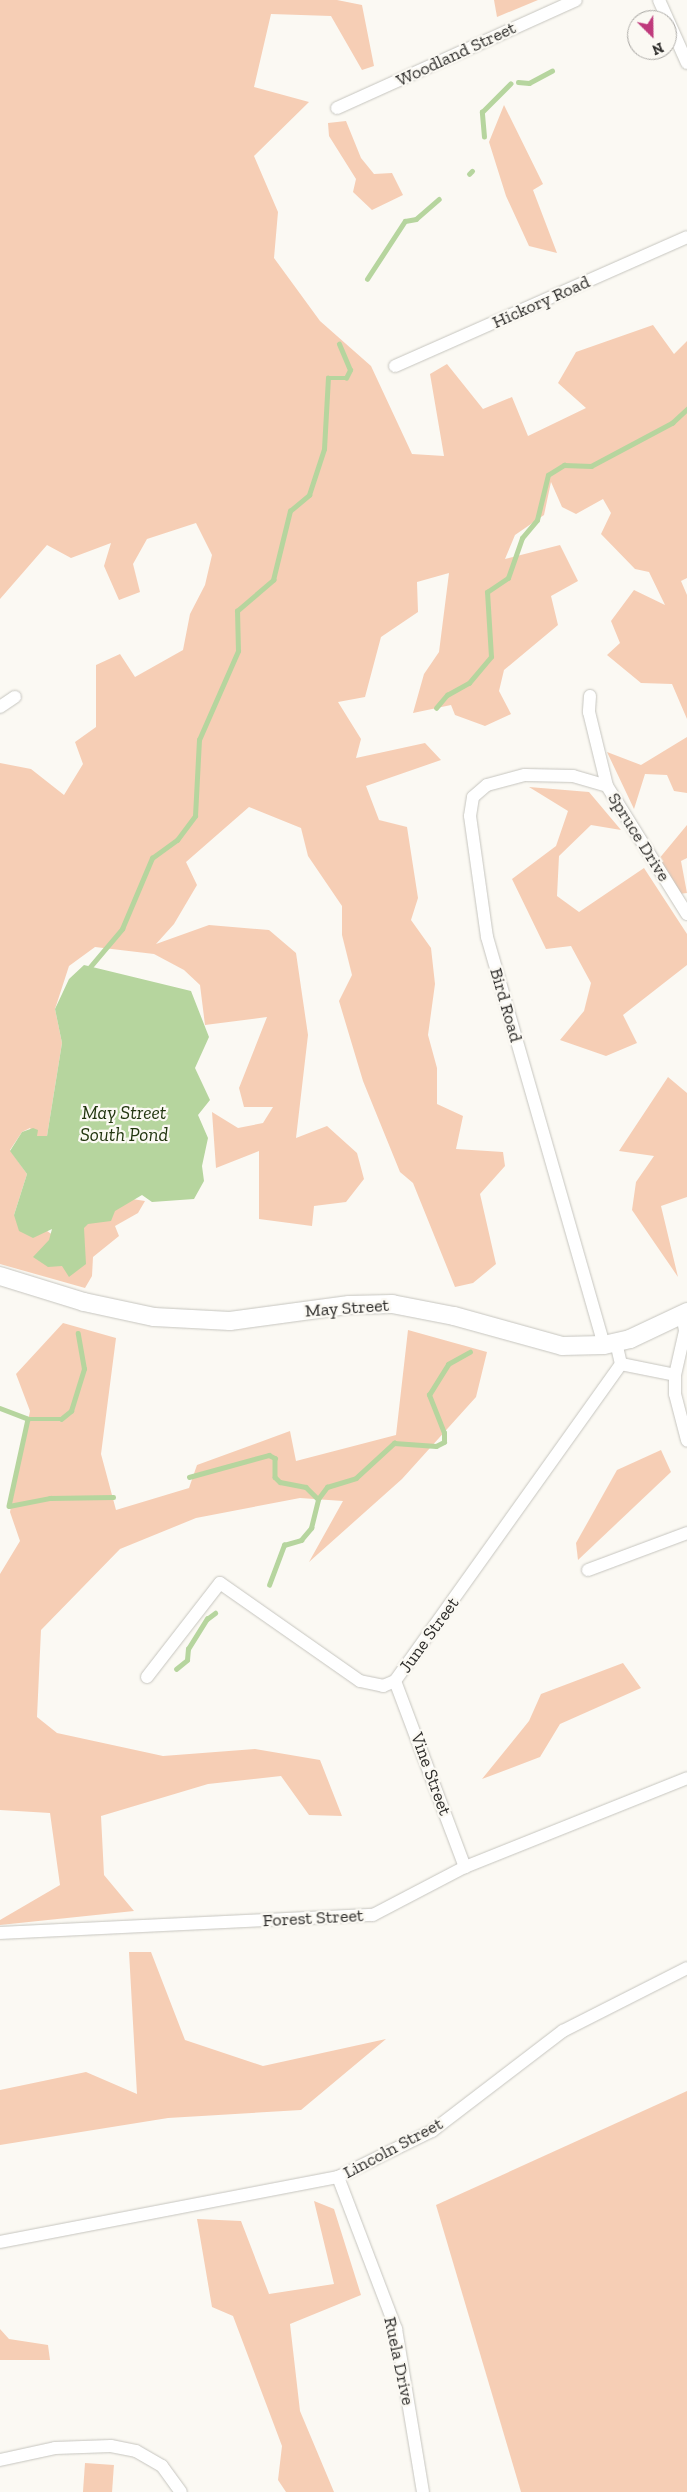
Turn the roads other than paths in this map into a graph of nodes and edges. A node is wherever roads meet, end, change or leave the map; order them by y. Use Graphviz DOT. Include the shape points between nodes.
graph roads {
  1 [pos="576,0"];
  2 [pos="659,0"];
  3 [pos="687,63"];
  4 [pos="337,108"];
  5 [pos="687,237"];
  6 [pos="395,366"];
  7 [pos="590,696"];
  8 [pos="15,697"];
  9 [pos="0,707"];
  10 [pos="607,786"];
  11 [pos="687,914"];
  12 [pos="0,1276"];
  13 [pos="685,1314"];
  14 [pos="610,1344"];
  15 [pos="621,1364"];
  16 [pos="674,1375"];
  17 [pos="687,1440"];
  18 [pos="687,1533"];
  19 [pos="588,1570"];
  20 [pos="147,1677"];
  21 [pos="395,1681"];
  22 [pos="687,1778"];
  23 [pos="465,1867"];
  24 [pos="0,1934"];
  25 [pos="687,1968"];
  26 [pos="338,2177"];
  27 [pos="0,2242"];
  28 [pos="0,2460"];
  29 [pos="181,2492"];
  30 [pos="423,2492"];
  1 -- 4 [label="street, Woodland Street"];
  2 -- 3 [label="street"];
  5 -- 6 [label="street, Hickory Road"];
  7 -- 10 [label="street, Spruce Drive" via="589,712"];
  8 -- 9 [label="street"];
  10 -- 11 [label="street, Spruce Drive"];
  10 -- 14 [label="street, Bird Road" via="573,776 525,775 487,785 473,797 470,816 487,937"];
  12 -- 14 [label="street, May Street" via="84,1302 154,1317 230,1321 392,1304 454,1316 539,1343"];
  13 -- 14 [label="street, May Street"];
  13 -- 16 [label="street" via="685,1331"];
  14 -- 15 [label="street"];
  15 -- 16 [label="street"];
  15 -- 21 [label="street, June Street"];
  16 -- 17 [label="street"];
  18 -- 19 [label="street"];
  20 -- 21 [label="street, June Street" via="220,1583 360,1681 383,1686"];
  21 -- 23 [label="street, Vine Street"];
  22 -- 23 [label="street, Forest Street"];
  23 -- 24 [label="street, Forest Street" via="373,1915"];
  25 -- 26 [label="street, Lincoln Street" via="563,2032 432,2130"];
  26 -- 27 [label="street, Lincoln Street"];
  26 -- 30 [label="street, Ruela Drive" via="396,2329"];
  28 -- 29 [label="street" via="55,2448 111,2446 136,2451 162,2466"];
}
